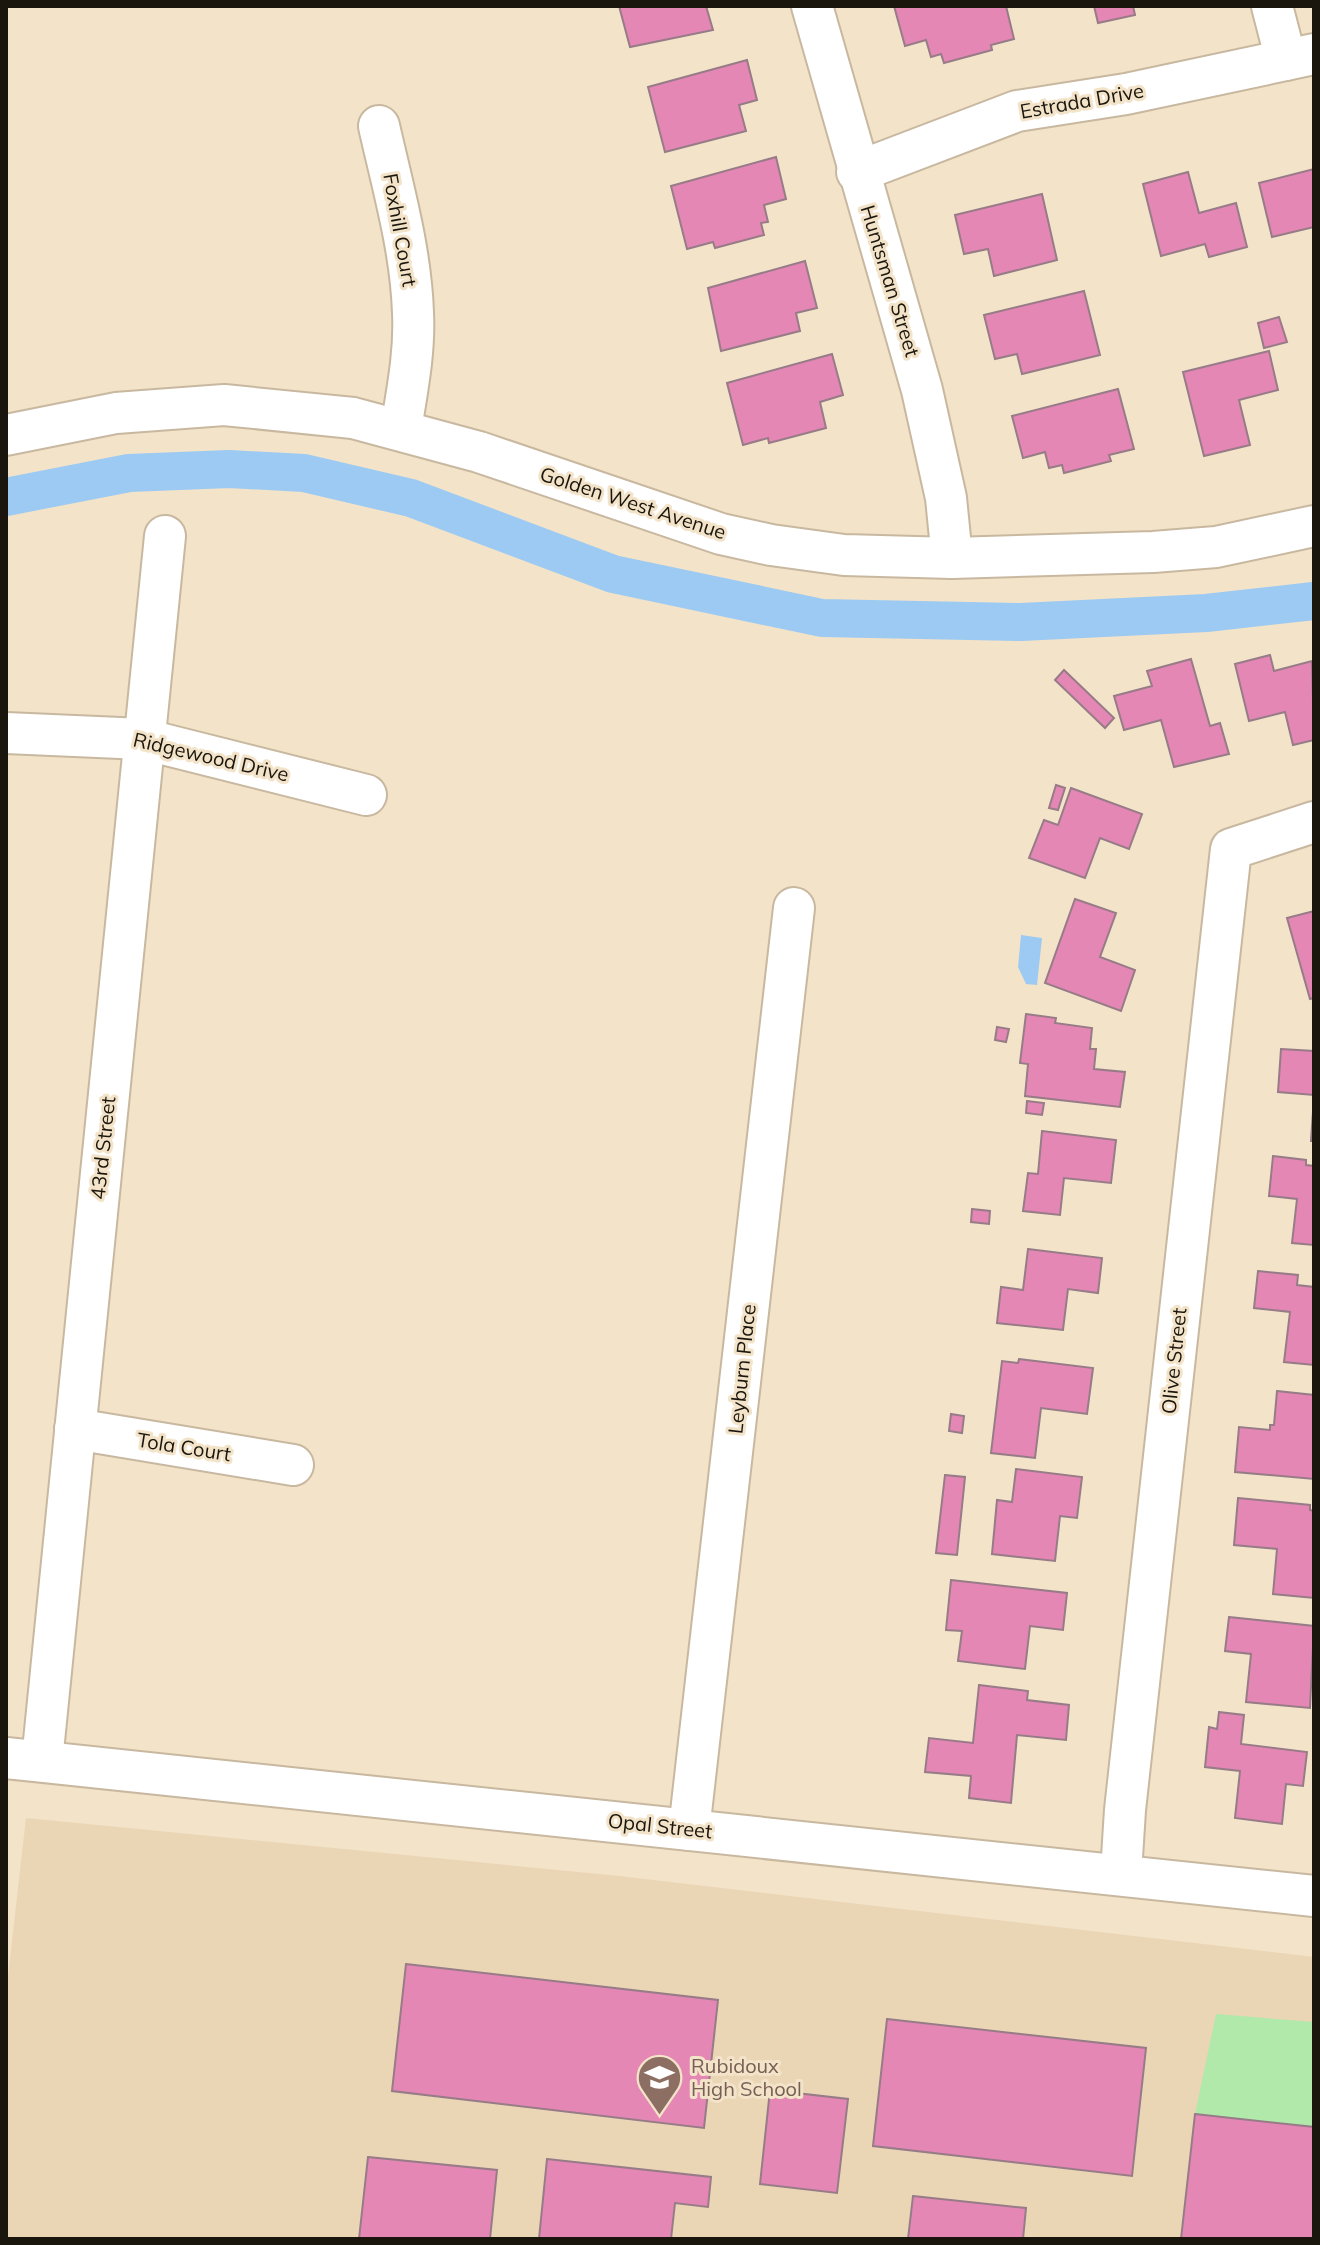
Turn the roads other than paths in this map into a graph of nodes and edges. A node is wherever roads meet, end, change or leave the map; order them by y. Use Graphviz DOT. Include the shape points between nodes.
graph roads {
  1 [pos="812,6"];
  2 [pos="1272,6"];
  3 [pos="1300,57"];
  4 [pos="379,126"];
  5 [pos="857,172"];
  6 [pos="401,429"];
  7 [pos="6,435"];
  8 [pos="1314,526"];
  9 [pos="165,536"];
  10 [pos="952,558"];
  11 [pos="6,733"];
  12 [pos="143,739"];
  13 [pos="366,795"];
  14 [pos="1314,822"];
  15 [pos="794,908"];
  16 [pos="75,1429"];
  17 [pos="293,1465"];
  18 [pos="24,1759"];
  19 [pos="689,1830"];
  20 [pos="1121,1873"];
  21 [pos="1314,1896"];
  1 -- 5 [label="street, Huntsman Street"];
  2 -- 3 [label="street"];
  3 -- 5 [label="street, Estrada Drive" via="1017,111"];
  4 -- 6 [label="street, Foxhill Court" via="409,257 411,370"];
  5 -- 10 [label="street, Huntsman Street" via="922,390 946,498"];
  6 -- 7 [label="street, Golden West Avenue" via="353,418 224,405 116,413"];
  6 -- 10 [label="street, Golden West Avenue" via="733,537 844,555"];
  8 -- 10 [label="street, Golden West Avenue" via="1216,547"];
  9 -- 12 [label="street, 43rd Street"];
  11 -- 12 [label="street, Ridgewood Drive"];
  12 -- 13 [label="street, Ridgewood Drive"];
  12 -- 16 [label="street, 43rd Street"];
  14 -- 20 [label="street, Olive Street" via="1231,849"];
  15 -- 19 [label="street, Leyburn Place"];
  16 -- 17 [label="street, Tola Court"];
  16 -- 18 [label="street, 43rd Street"];
  18 -- 19 [label="street, Opal Street"];
  19 -- 20 [label="street, Opal Street"];
  20 -- 21 [label="street, Opal Street"];
}
